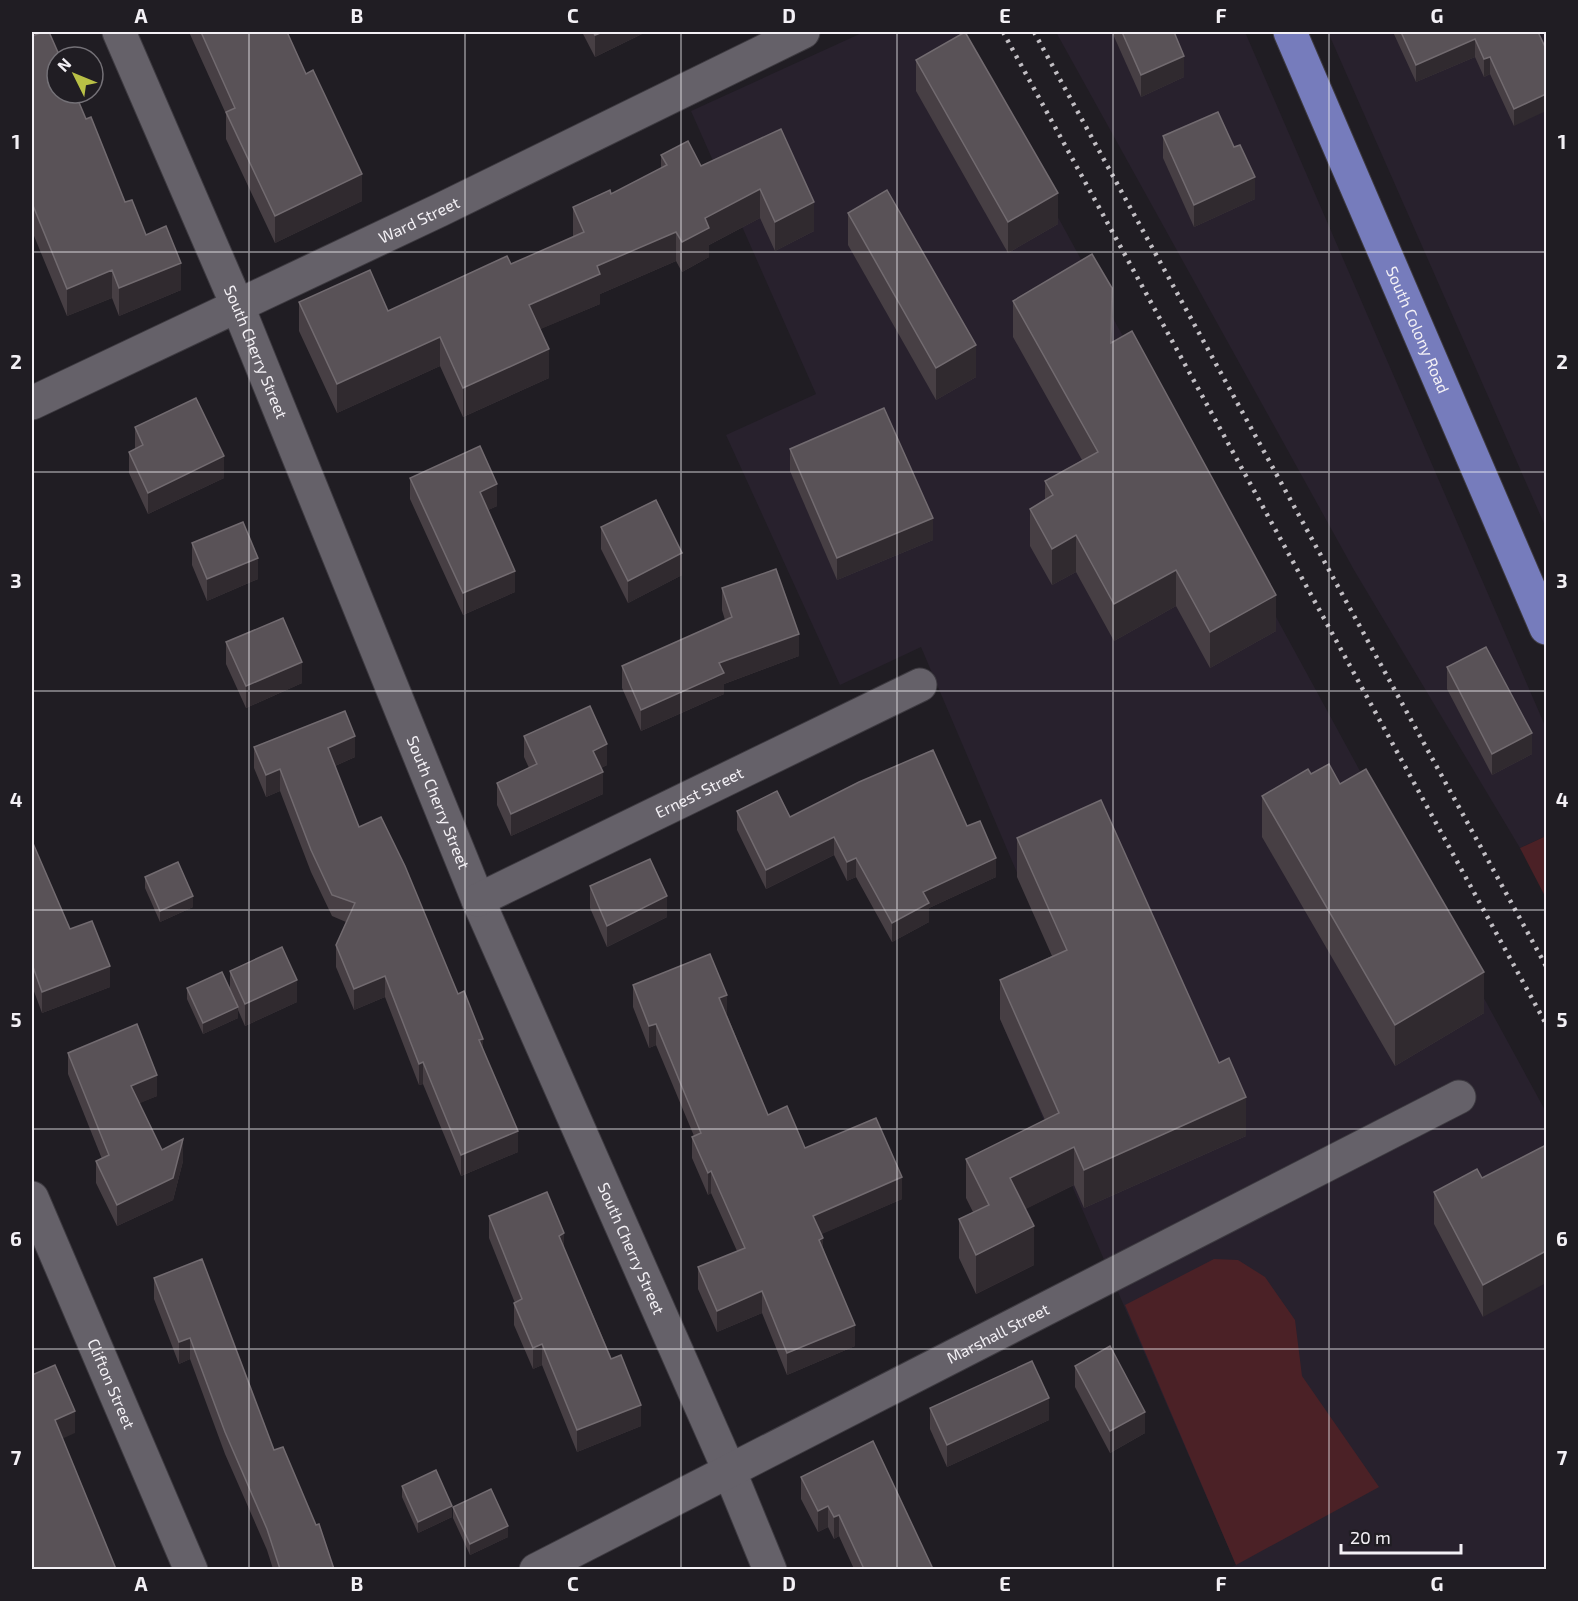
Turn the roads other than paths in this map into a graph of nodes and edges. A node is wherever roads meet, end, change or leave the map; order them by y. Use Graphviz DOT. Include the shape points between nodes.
graph roads {
  1 [pos="119,32"];
  2 [pos="803,32"];
  3 [pos="1290,32"];
  4 [pos="238,307"];
  5 [pos="32,403"];
  6 [pos="1546,628"];
  7 [pos="920,685"];
  8 [pos="478,900"];
  9 [pos="1459,1097"];
  10 [pos="32,1198"];
  11 [pos="729,1470"];
  12 [pos="191,1569"];
  13 [pos="536,1569"];
  14 [pos="770,1569"];
  1 -- 4 [label="street, South Cherry Street"];
  2 -- 4 [label="street, Ward Street"];
  3 -- 6 [label="main road, South Colony Road"];
  4 -- 5 [label="street, Ward Street"];
  4 -- 8 [label="street, South Cherry Street"];
  7 -- 8 [label="street, Ernest Street"];
  8 -- 11 [label="street, South Cherry Street"];
  9 -- 11 [label="street, Marshall Street"];
  10 -- 12 [label="street, Clifton Street"];
  11 -- 13 [label="street, Marshall Street"];
  11 -- 14 [label="street, South Cherry Street"];
}
